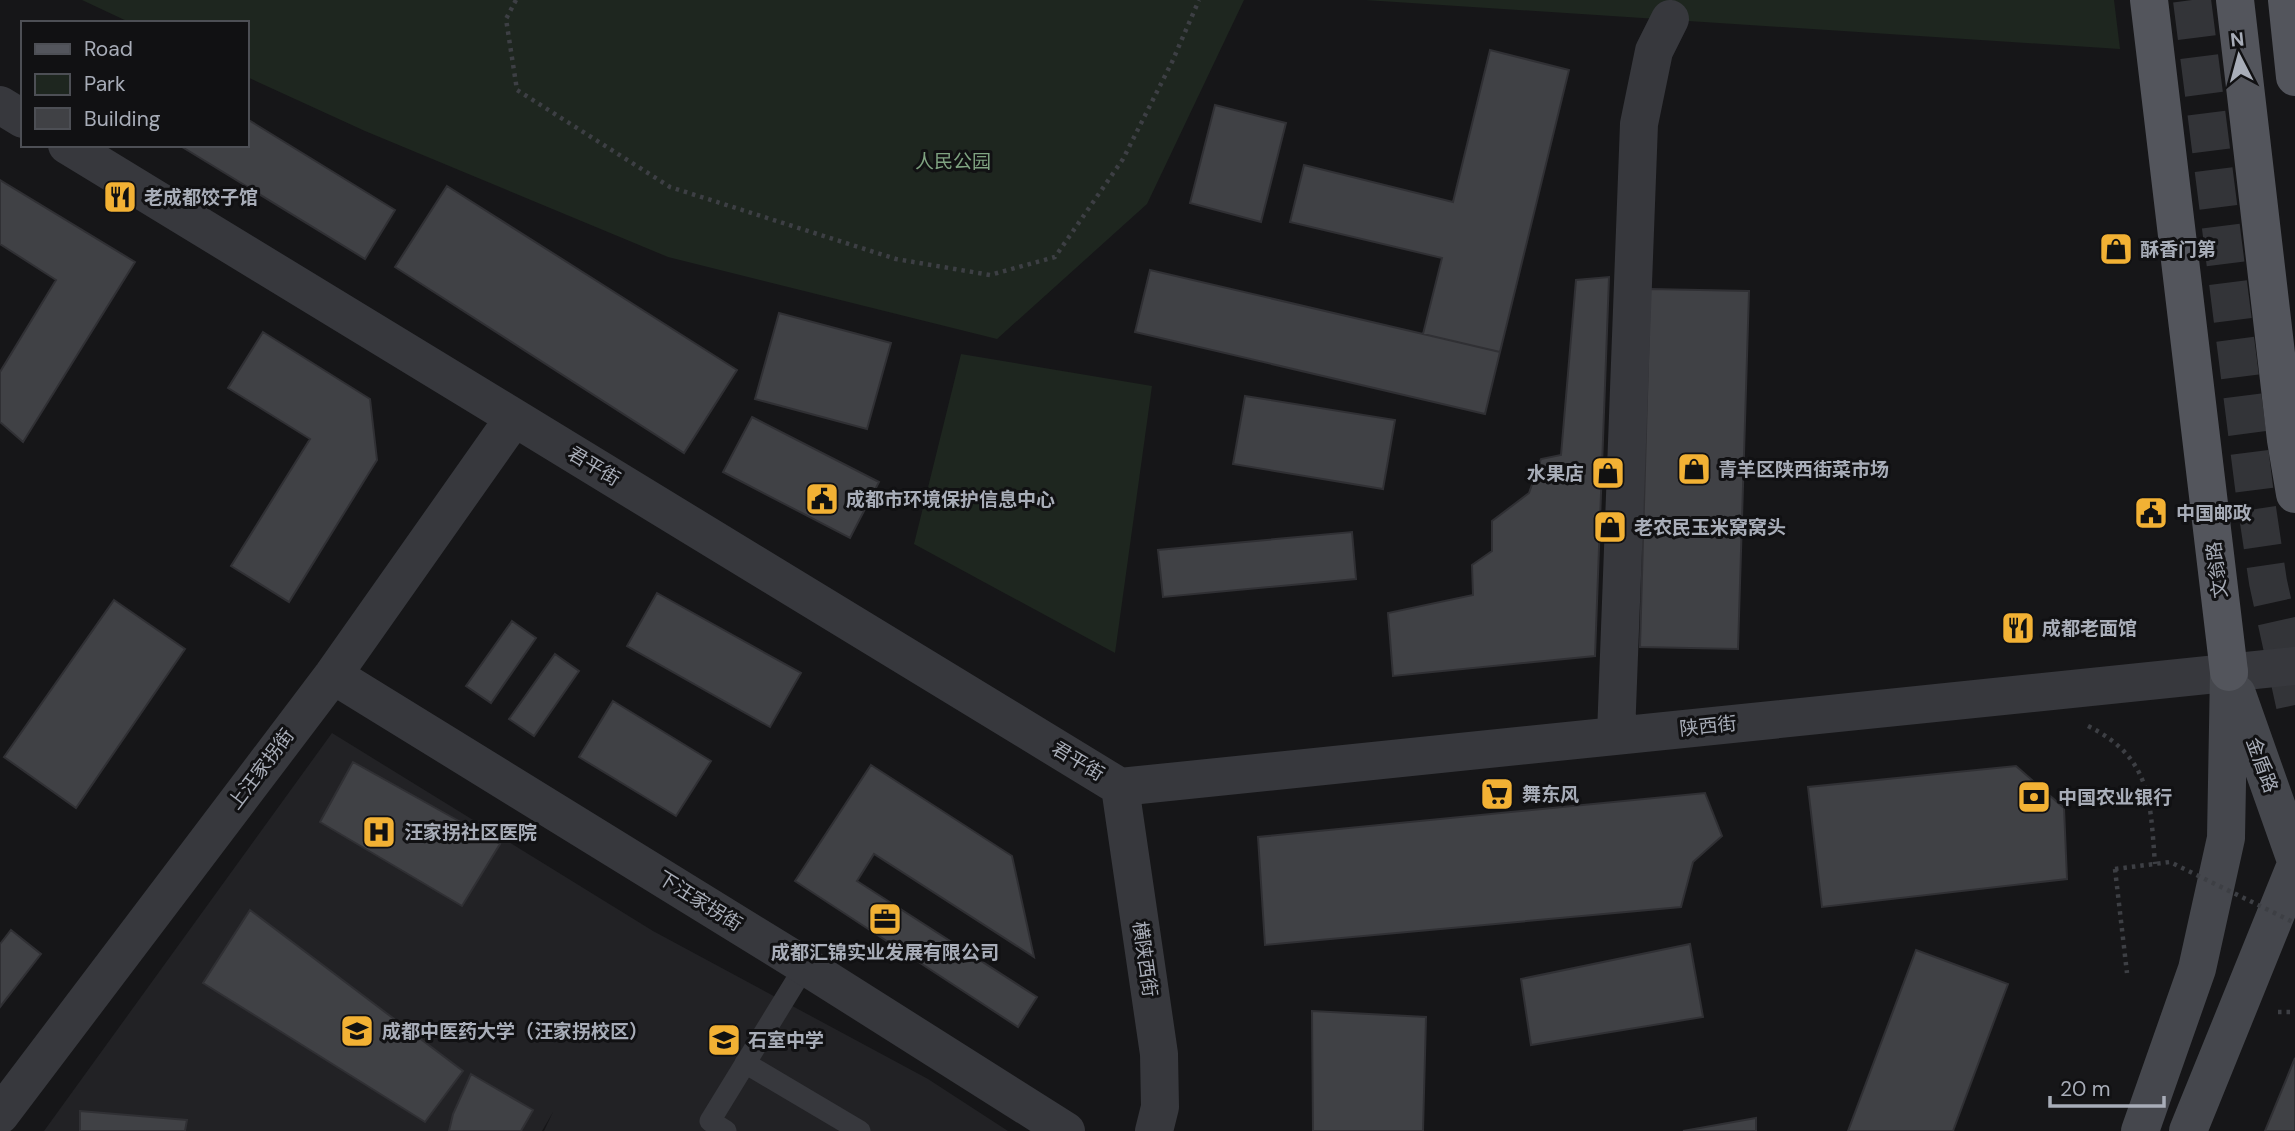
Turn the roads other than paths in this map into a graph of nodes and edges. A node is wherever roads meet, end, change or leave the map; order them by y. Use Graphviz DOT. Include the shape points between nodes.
graph roads {
  1 [pos="2149,0"];
  2 [pos="2235,0"];
  3 [pos="2287,0"];
  4 [pos="1670,19"];
  5 [pos="2295,77"];
  6 [pos="0,105"];
  7 [pos="21,117"];
  8 [pos="70,147"];
  9 [pos="514,418"];
  10 [pos="2295,494"];
  11 [pos="2295,666"];
  12 [pos="2229,672"];
  13 [pos="332,675"];
  14 [pos="1616,735"];
  15 [pos="1120,787"];
  16 [pos="2295,858"];
  17 [pos="2295,867"];
  18 [pos="805,966"];
  19 [pos="745,1063"];
  20 [pos="0,1115"];
  21 [pos="726,1131"];
  22 [pos="860,1131"];
  23 [pos="1066,1131"];
  24 [pos="1154,1131"];
  25 [pos="2140,1131"];
  26 [pos="2188,1131"];
  1 -- 12 [label="main road, 文翁路"];
  2 -- 10 [label="main road"];
  3 -- 5 [label="main road"];
  4 -- 14 [label="street" via="1654,51 1639,124"];
  6 -- 7 [label="street"];
  8 -- 9 [label="street, 君平街"];
  9 -- 13 [label="street, 上汪家拐街"];
  9 -- 15 [label="street, 君平街"];
  11 -- 12 [label="street, 陕西街"];
  12 -- 14 [label="street, 陕西街"];
  12 -- 16 [label="main road, 金盾路"];
  12 -- 25 [label="main road, 文翁路" via="2225,838 2197,969"];
  13 -- 18 [label="street, 下汪家拐街"];
  13 -- 20 [label="street, 上汪家拐街"];
  14 -- 15 [label="street, 陕西街"];
  15 -- 24 [label="street, 横陕西街" via="1159,1054 1160,1107"];
  17 -- 26 [label="main road"];
  18 -- 19 [label="lane"];
  18 -- 23 [label="street, 下汪家拐街"];
  19 -- 21 [label="lane" via="710,1121"];
  19 -- 22 [label="lane"];
}
